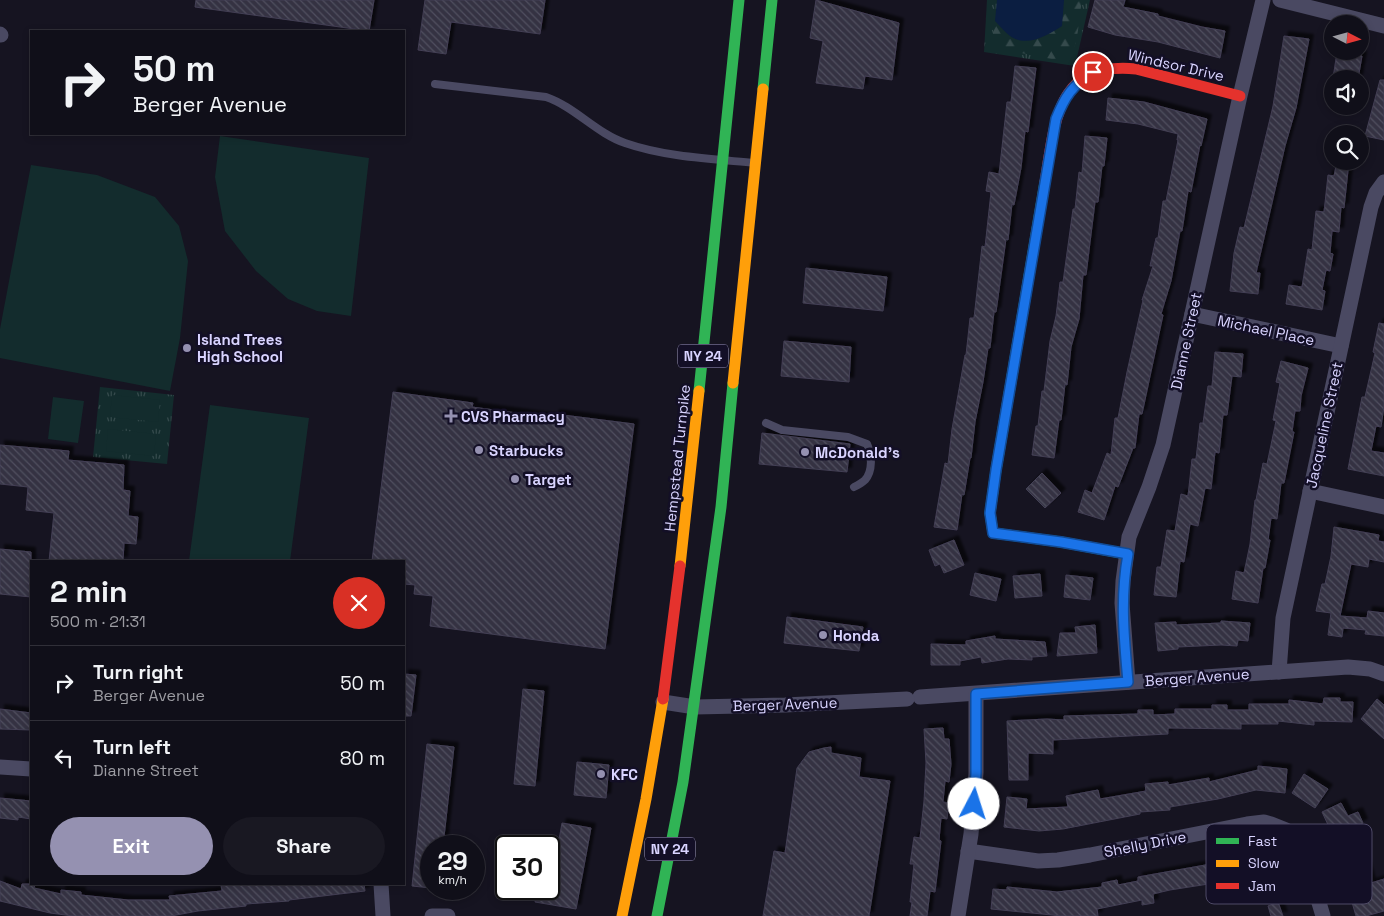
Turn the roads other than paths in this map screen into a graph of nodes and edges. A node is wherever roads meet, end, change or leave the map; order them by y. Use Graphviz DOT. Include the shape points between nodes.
graph roads {
  1 [pos="739,0"];
  2 [pos="772,0"];
  3 [pos="1263,0"];
  4 [pos="1280,0"];
  5 [pos="1384,26"];
  6 [pos="435,84"];
  7 [pos="1240,96"];
  8 [pos="723,160"];
  9 [pos="755,163"];
  10 [pos="1384,182"];
  11 [pos="1192,314"];
  12 [pos="1341,346"];
  13 [pos="766,423"];
  14 [pos="854,487"];
  15 [pos="1310,491"];
  16 [pos="1384,507"];
  17 [pos="1128,554"];
  18 [pos="1279,672"];
  19 [pos="1384,674"];
  20 [pos="1128,682"];
  21 [pos="976,694"];
  22 [pos="663,702"];
  23 [pos="694,707"];
  24 [pos="0,767"];
  25 [pos="30,769"];
  26 [pos="1253,824"];
  27 [pos="1270,824"];
  28 [pos="1206,833"];
  29 [pos="968,851"];
  30 [pos="381,885"];
  31 [pos="1319,904"];
  32 [pos="383,916"];
  33 [pos="432,916"];
  34 [pos="448,916"];
  35 [pos="622,916"];
  36 [pos="657,916"];
  37 [pos="958,916"];
  38 [pos="1323,916"];
  1 -- 8 [label="main road, Hempstead Turnpike / NY 24"];
  2 -- 9 [label="main road, NY 24"];
  3 -- 7 [label="street, Dianne Street"];
  4 -- 5 [label="street"];
  6 -- 8 [label="lane" via="546,97 558,101 607,135 625,143"];
  7 -- 11 [label="street, Dianne Street"];
  7 -- 17 [label="main road, Windsor Drive" via="1136,69 1111,67 1093,72 1077,83 1064,99 1056,119 996,470 990,513 993,533"];
  8 -- 9 [label="lane"];
  8 -- 22 [label="main road, Hempstead Turnpike / NY 24" via="685,527"];
  9 -- 23 [label="main road, NY 24" via="721,507"];
  10 -- 12 [label="street, Jacqueline Street" via="1371,207"];
  11 -- 12 [label="street, Michael Place"];
  11 -- 17 [label="street, Dianne Street" via="1163,444 1129,537"];
  12 -- 15 [label="street, Jacqueline Street"];
  13 -- 14 [label="lane" via="782,430 848,436 867,444 871,452 869,472 864,481"];
  15 -- 16 [label="street"];
  15 -- 18 [label="street, Jacqueline Street" via="1283,618"];
  17 -- 20 [label="street, Dianne Street" via="1122,603"];
  18 -- 19 [label="street, Berger Avenue" via="1348,667"];
  18 -- 20 [label="street, Berger Avenue"];
  20 -- 21 [label="street, Berger Avenue"];
  21 -- 23 [label="street, Berger Avenue"];
  21 -- 29 [label="street" via="976,773"];
  22 -- 23 [label="street, Berger Avenue"];
  22 -- 35 [label="main road, Hempstead Turnpike / NY 24"];
  23 -- 36 [label="main road, NY 24"];
  24 -- 25 [label="street"];
  26 -- 27 [label="street, Shelly Drive"];
  28 -- 29 [label="street, Shelly Drive" via="1058,860 1038,861"];
  29 -- 37 [label="street"];
  30 -- 32 [label="street"];
  31 -- 38 [label="street, Shelly Drive"];
  33 -- 34 [label="street"];
}
